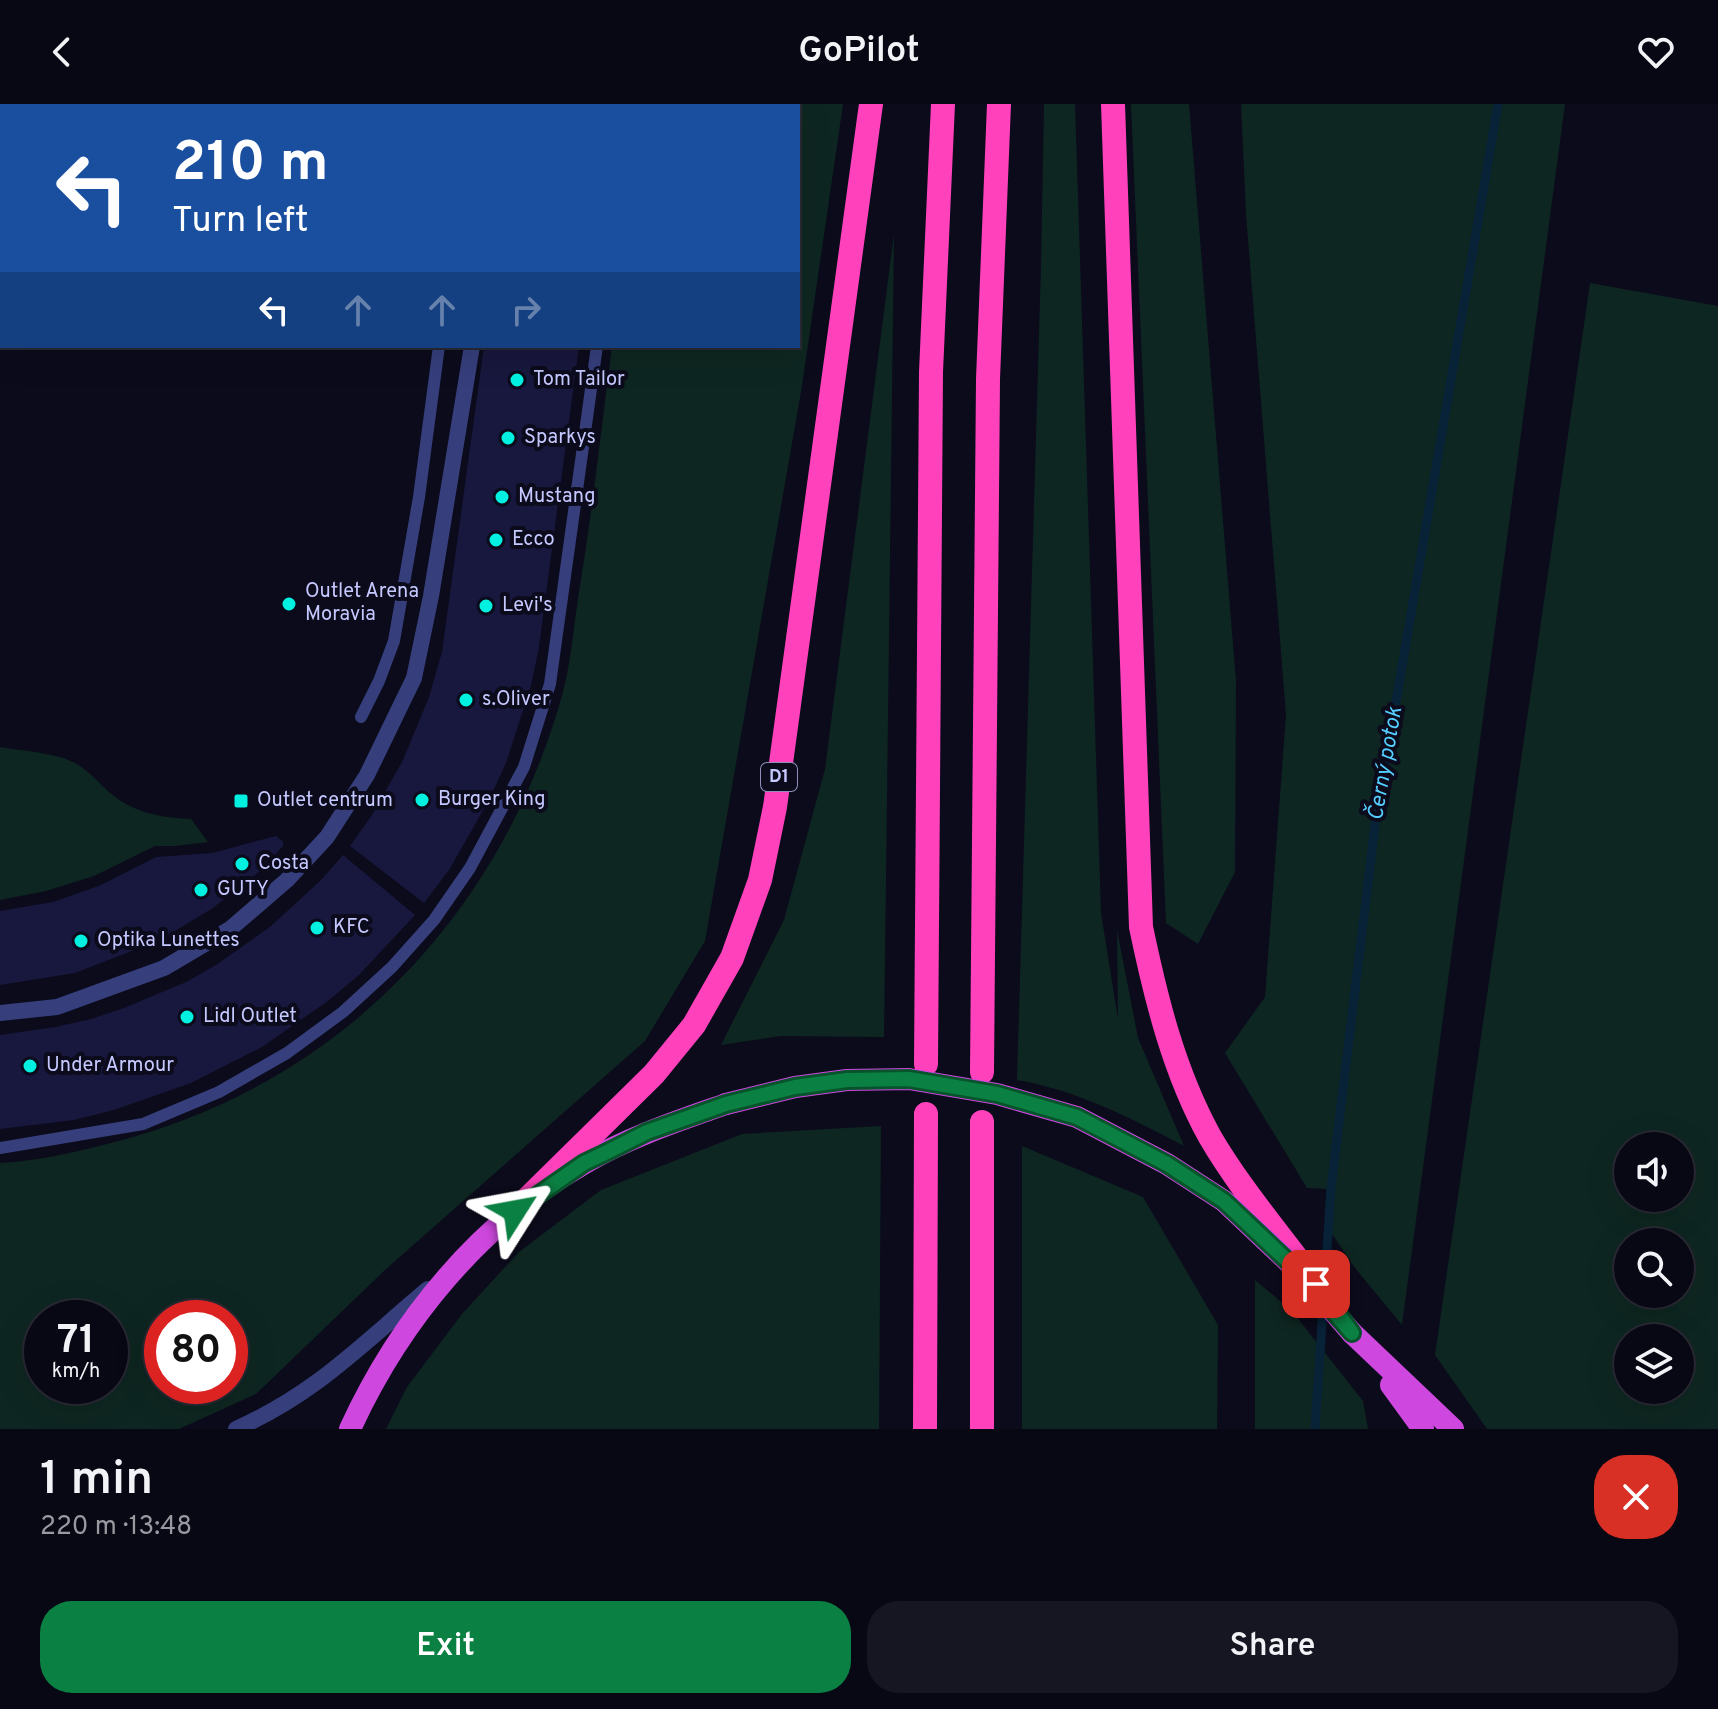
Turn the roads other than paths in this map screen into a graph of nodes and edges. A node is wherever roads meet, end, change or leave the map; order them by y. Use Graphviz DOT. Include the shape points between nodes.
graph roads {
  1 [pos="871,104"];
  2 [pos="943,104"];
  3 [pos="999,104"];
  4 [pos="1113,104"];
  5 [pos="439,348"];
  6 [pos="472,348"];
  7 [pos="597,348"];
  8 [pos="361,717"];
  9 [pos="0,1013"];
  10 [pos="926,1064"];
  11 [pos="982,1072"];
  12 [pos="926,1114"];
  13 [pos="982,1122"];
  14 [pos="0,1148"];
  15 [pos="515,1211"];
  16 [pos="454,1267"];
  17 [pos="1352,1333"];
  18 [pos="1434,1426"];
  19 [pos="236,1429"];
  20 [pos="350,1429"];
  21 [pos="925,1429"];
  22 [pos="982,1429"];
  1 -- 15 [label="highway, D1" via="775,807 760,880 732,958 694,1025 654,1074"];
  2 -- 10 [label="highway" via="931,372"];
  3 -- 11 [label="highway" via="988,379"];
  4 -- 17 [label="highway, bridge" via="1141,927 1162,1022 1210,1137"];
  5 -- 8 [label="lane" via="394,641"];
  6 -- 9 [label="street" via="414,678 367,775 327,837 230,929 164,968 57,1007"];
  7 -- 14 [label="lane" via="550,684 524,767 470,868 434,920 343,1012 287,1053 219,1092 143,1124"];
  12 -- 21 [label="highway"];
  13 -- 22 [label="highway"];
  15 -- 16 [label="highway"];
  15 -- 17 [label="highway, bridge" via="597,1157 647,1132 726,1104 795,1087 909,1079 997,1094 1077,1117 1167,1164 1224,1201 1296,1269"];
  16 -- 19 [label="street" via="325,1378"];
  16 -- 20 [label="highway" via="402,1338"];
  17 -- 18 [label="highway"];
}
